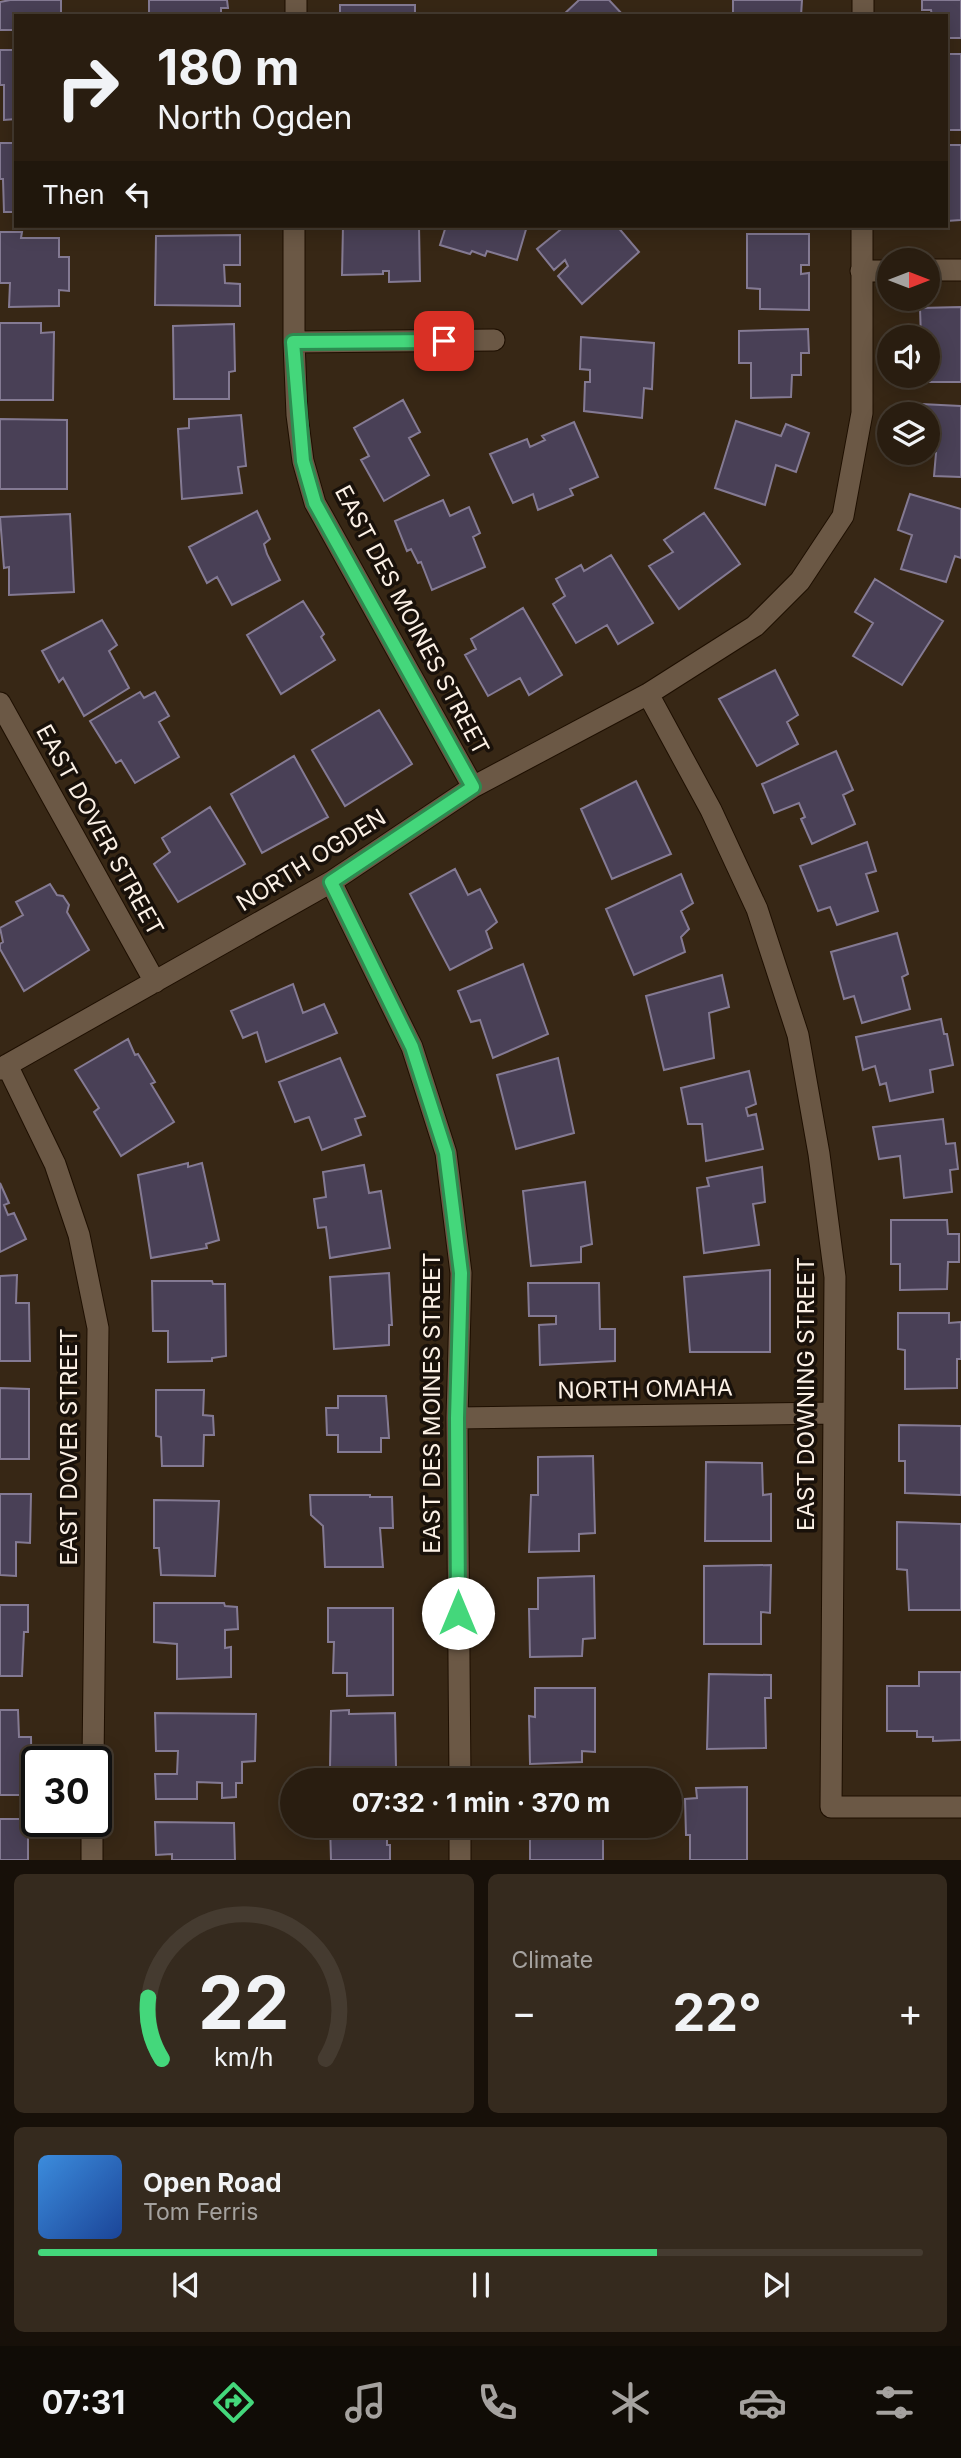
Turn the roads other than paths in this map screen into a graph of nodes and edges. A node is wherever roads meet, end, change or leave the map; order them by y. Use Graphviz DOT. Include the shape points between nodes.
graph roads {
  1 [pos="294,228"];
  2 [pos="862,228"];
  3 [pos="940,270"];
  4 [pos="961,270"];
  5 [pos="861,271"];
  6 [pos="877,271"];
  7 [pos="494,340"];
  8 [pos="293,342"];
  9 [pos="648,694"];
  10 [pos="0,704"];
  11 [pos="473,787"];
  12 [pos="331,882"];
  13 [pos="155,982"];
  14 [pos="4,1067"];
  15 [pos="834,1413"];
  16 [pos="457,1418"];
  17 [pos="93,1746"];
  18 [pos="460,1768"];
  19 [pos="961,1807"];
  20 [pos="92,1837"];
  21 [pos="460,1838"];
  22 [pos="92,1860"];
  23 [pos="460,1860"];
  1 -- 8 [label="street, EAST DES MOINES STREET"];
  2 -- 5 [label="street"];
  3 -- 4 [label="street"];
  5 -- 6 [label="street"];
  5 -- 9 [label="street" via="862,413 843,516 800,581 755,626"];
  7 -- 8 [label="street"];
  8 -- 11 [label="street, EAST DES MOINES STREET" via="303,461 315,503"];
  9 -- 11 [label="street, NORTH OGDEN"];
  9 -- 15 [label="street, EAST DOWNING STREET" via="711,810 757,909 798,1035 820,1154 835,1277"];
  10 -- 13 [label="street, EAST DOVER STREET"];
  11 -- 12 [label="street, NORTH OGDEN"];
  12 -- 13 [label="street, NORTH OGDEN"];
  12 -- 16 [label="street, EAST DES MOINES STREET" via="412,1047 446,1153 461,1273"];
  13 -- 14 [label="street, NORTH OGDEN"];
  14 -- 17 [label="street, EAST DOVER STREET" via="55,1164 79,1235 98,1328"];
  15 -- 16 [label="street, NORTH OMAHA"];
  15 -- 19 [label="street, EAST DOWNING STREET" via="831,1807"];
  16 -- 18 [label="street, EAST DES MOINES STREET"];
  20 -- 22 [label="street"];
  21 -- 23 [label="street"];
}
